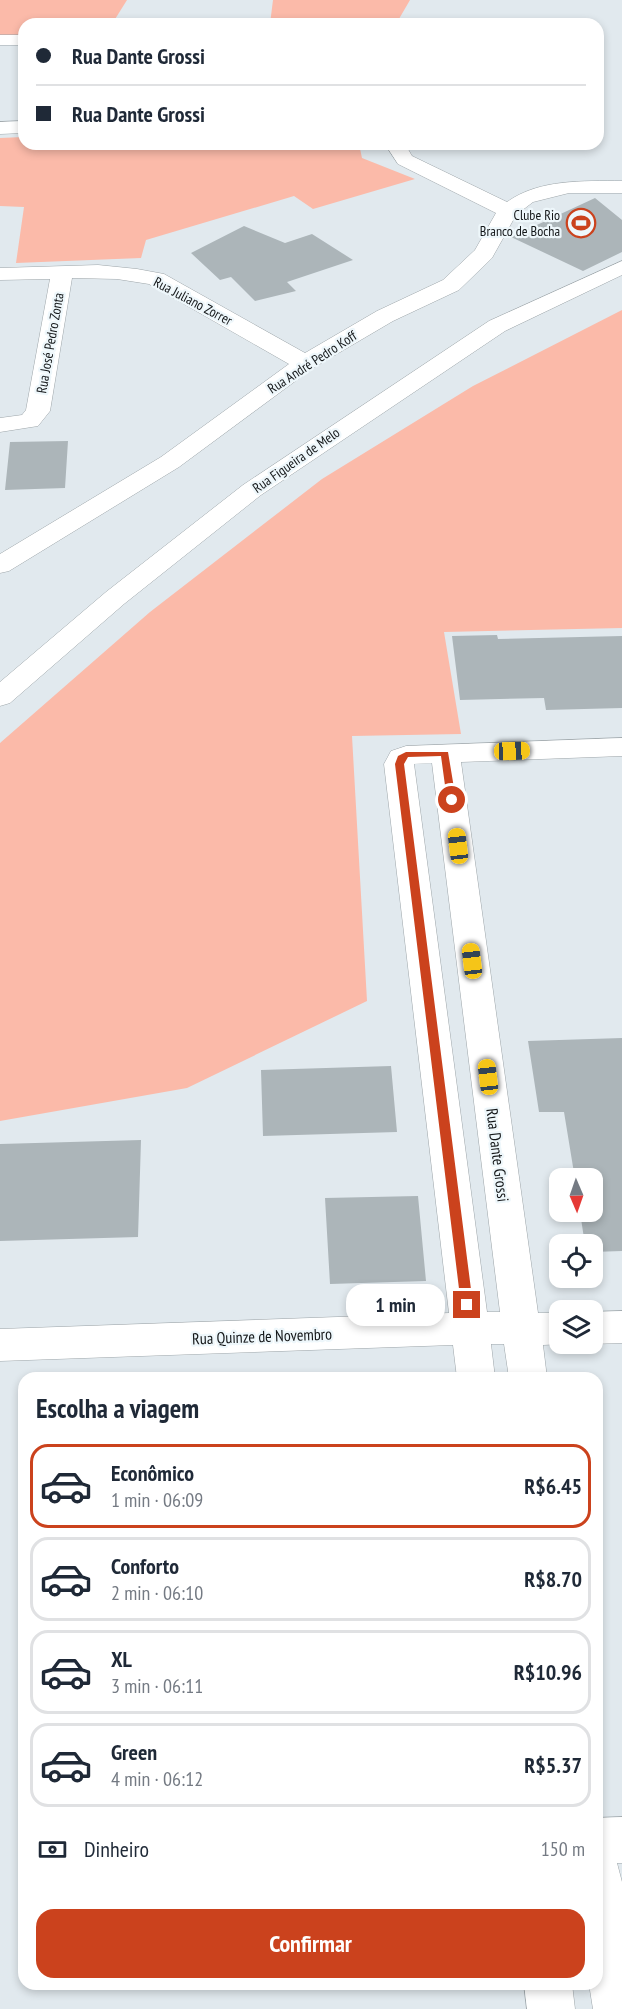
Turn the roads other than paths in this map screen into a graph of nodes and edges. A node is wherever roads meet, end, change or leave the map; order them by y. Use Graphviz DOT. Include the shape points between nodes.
graph roads {
  1 [pos="0,40"];
  2 [pos="18,40"];
  3 [pos="18,127"];
  4 [pos="0,128"];
  5 [pos="399,150"];
  6 [pos="622,187"];
  7 [pos="508,211"];
  8 [pos="622,267"];
  9 [pos="62,273"];
  10 [pos="0,274"];
  11 [pos="305,363"];
  12 [pos="2,425"];
  13 [pos="0,565"];
  14 [pos="0,697"];
  15 [pos="622,747"];
  16 [pos="445,754"];
  17 [pos="622,1327"];
  18 [pos="470,1328"];
  19 [pos="603,1328"];
  20 [pos="549,1329"];
  21 [pos="521,1330"];
  22 [pos="0,1345"];
  23 [pos="475,1372"];
  24 [pos="527,1372"];
  25 [pos="603,1840"];
  26 [pos="622,1840"];
  27 [pos="603,1912"];
  28 [pos="549,1990"];
  29 [pos="551,2009"];
  30 [pos="617,2009"];
  1 -- 2 [label="street"];
  3 -- 4 [label="street"];
  5 -- 7 [label="street" via="405,160"];
  6 -- 7 [label="street, Rua André Pedro Koff" via="569,187 526,198"];
  7 -- 11 [label="street, Rua André Pedro Koff" via="484,253 451,285 385,316"];
  8 -- 14 [label="street, Rua Figueira de Melo" via="497,326 252,490 115,598"];
  9 -- 10 [label="street, Rua Juliano Zorrer"];
  9 -- 11 [label="street, Rua Juliano Zorrer" via="129,272 156,279"];
  9 -- 12 [label="street, Rua José Pedro Zonta" via="38,411 30,421"];
  11 -- 13 [label="street, Rua André Pedro Koff" via="170,462"];
  15 -- 16 [label="street"];
  16 -- 18 [label="street" via="406,754 399,764"];
  16 -- 21 [label="street, Rua Dante Grossi"];
  17 -- 19 [label="street"];
  18 -- 21 [label="street, Rua Quinze de Novembro"];
  18 -- 22 [label="street, Rua Quinze de Novembro"];
  18 -- 23 [label="street"];
  20 -- 21 [label="street, Rua Quinze de Novembro"];
  21 -- 24 [label="street, Rua Dante Grossi"];
  25 -- 26 [label="street"];
  27 -- 30 [label="street"];
  28 -- 29 [label="street"];
}
